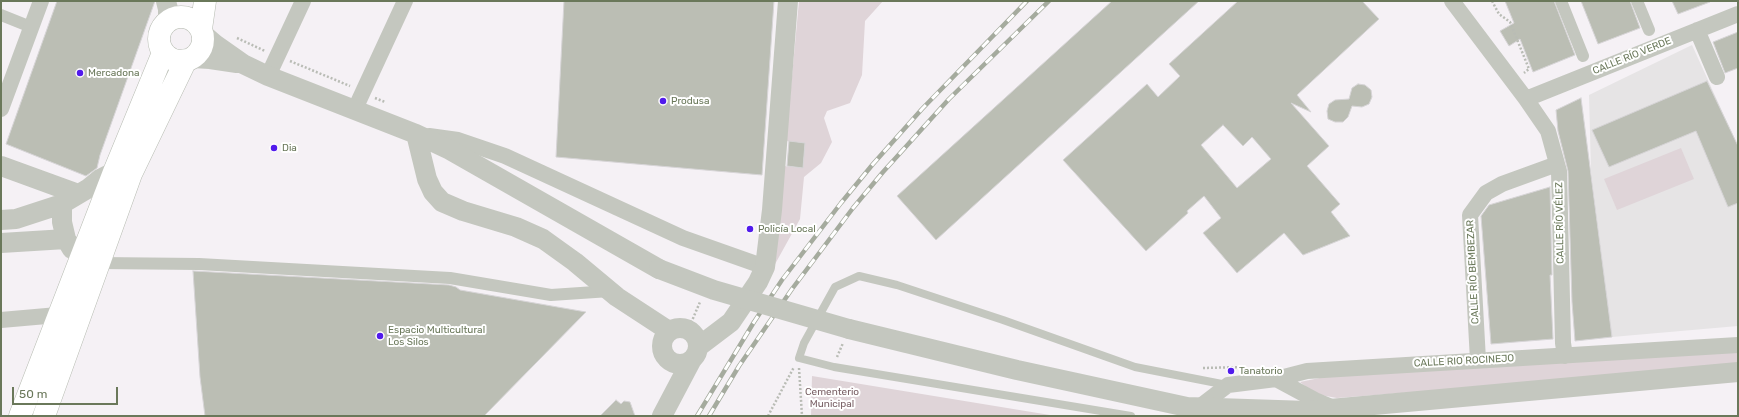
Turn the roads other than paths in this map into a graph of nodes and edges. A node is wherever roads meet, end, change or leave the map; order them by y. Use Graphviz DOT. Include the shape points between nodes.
graph roads {
  1 [pos="41,1"];
  2 [pos="205,1"];
  3 [pos="303,1"];
  4 [pos="405,1"];
  5 [pos="788,1"];
  6 [pos="1452,1"];
  7 [pos="1561,1"];
  8 [pos="1637,1"];
  9 [pos="173,10"];
  10 [pos="1738,14"];
  11 [pos="1,15"];
  12 [pos="30,27"];
  13 [pos="1649,30"];
  14 [pos="1697,30"];
  15 [pos="202,31"];
  16 [pos="163,53"];
  17 [pos="1583,56"];
  18 [pos="190,59"];
  19 [pos="243,64"];
  20 [pos="268,76"];
  21 [pos="1717,77"];
  22 [pos="1526,99"];
  23 [pos="359,101"];
  24 [pos="2,103"];
  25 [pos="416,134"];
  26 [pos="1557,164"];
  27 [pos="1,166"];
  28 [pos="114,172"];
  29 [pos="70,199"];
  30 [pos="1,220"];
  31 [pos="66,239"];
  32 [pos="1,243"];
  33 [pos="89,262"];
  34 [pos="765,267"];
  35 [pos="614,294"];
  36 [pos="58,315"];
  37 [pos="1,320"];
  38 [pos="731,322"];
  39 [pos="670,341"];
  40 [pos="1738,345"];
  41 [pos="694,354"];
  42 [pos="1565,356"];
  43 [pos="1478,360"];
  44 [pos="1738,372"];
  45 [pos="1276,379"];
  46 [pos="1228,385"];
  47 [pos="1336,408"];
  48 [pos="1204,412"];
  49 [pos="663,413"];
  50 [pos="1304,413"];
  51 [pos="20,416"];
  52 [pos="44,416"];
  53 [pos="1131,416"];
  1 -- 12 [label="street"];
  2 -- 15 [label="main road"];
  3 -- 20 [label="street"];
  4 -- 23 [label="street"];
  5 -- 34 [label="street" via="772,210"];
  6 -- 22 [label="street, CALLE RÍO VÉLEZ"];
  7 -- 17 [label="street"];
  8 -- 13 [label="street"];
  9 -- 15 [label="main road" via="197,23"];
  9 -- 16 [label="main road" via="161,28 158,38"];
  10 -- 14 [label="street, CALLE RÍO VERDE"];
  11 -- 12 [label="street"];
  12 -- 24 [label="street"];
  14 -- 21 [label="street"];
  14 -- 22 [label="street, CALLE RÍO VERDE"];
  15 -- 18 [label="main road" via="202,47"];
  15 -- 19 [label="street" via="216,45"];
  16 -- 18 [label="main road" via="175,61"];
  16 -- 28 [label="main road"];
  18 -- 19 [label="street"];
  18 -- 33 [label="main road"];
  19 -- 20 [label="street"];
  20 -- 23 [label="street"];
  22 -- 26 [label="street, CALLE RÍO VÉLEZ" via="1548,131"];
  23 -- 25 [label="street"];
  25 -- 34 [label="street" via="458,140 505,156 683,238"];
  25 -- 35 [label="street" via="427,179 433,192 442,202 463,211 516,226 543,239"];
  25 -- 48 [label="street, bridge" via="482,168 660,269 706,287 846,335"];
  26 -- 42 [label="street, CALLE RÍO VÉLEZ" via="1562,343"];
  26 -- 43 [label="street, CALLE RÍO BEMBEZAR" via="1486,193 1470,215"];
  27 -- 29 [label="street"];
  28 -- 29 [label="street"];
  28 -- 33 [label="main road"];
  29 -- 30 [label="street" via="16,219"];
  29 -- 31 [label="street" via="62,222"];
  31 -- 32 [label="street"];
  31 -- 33 [label="street"];
  33 -- 35 [label="street" via="199,264 450,278 551,295"];
  33 -- 36 [label="main road"];
  33 -- 52 [label="main road"];
  34 -- 38 [label="street"];
  35 -- 39 [label="street"];
  36 -- 37 [label="street"];
  36 -- 51 [label="main road"];
  38 -- 39 [label="street"];
  38 -- 41 [label="street"];
  39 -- 41 [label="street" via="696,337"];
  39 -- 41 [label="street" via="673,363 679,364"];
  39 -- 49 [label="street"];
  40 -- 42 [label="street, CALLE RIO ROCINEJO"];
  41 -- 49 [label="street"];
  42 -- 43 [label="street, CALLE RIO ROCINEJO"];
  43 -- 45 [label="street, CALLE RIO ROCINEJO" via="1307,371"];
  44 -- 47 [label="street"];
  45 -- 46 [label="street, CALLE RIO ROCINEJO"];
  45 -- 47 [label="street"];
  46 -- 48 [label="street"];
  46 -- 53 [label="lane" via="1135,367 920,293 859,276 835,287 798,358 834,367"];
  47 -- 50 [label="street"];
  48 -- 50 [label="street"];
}
